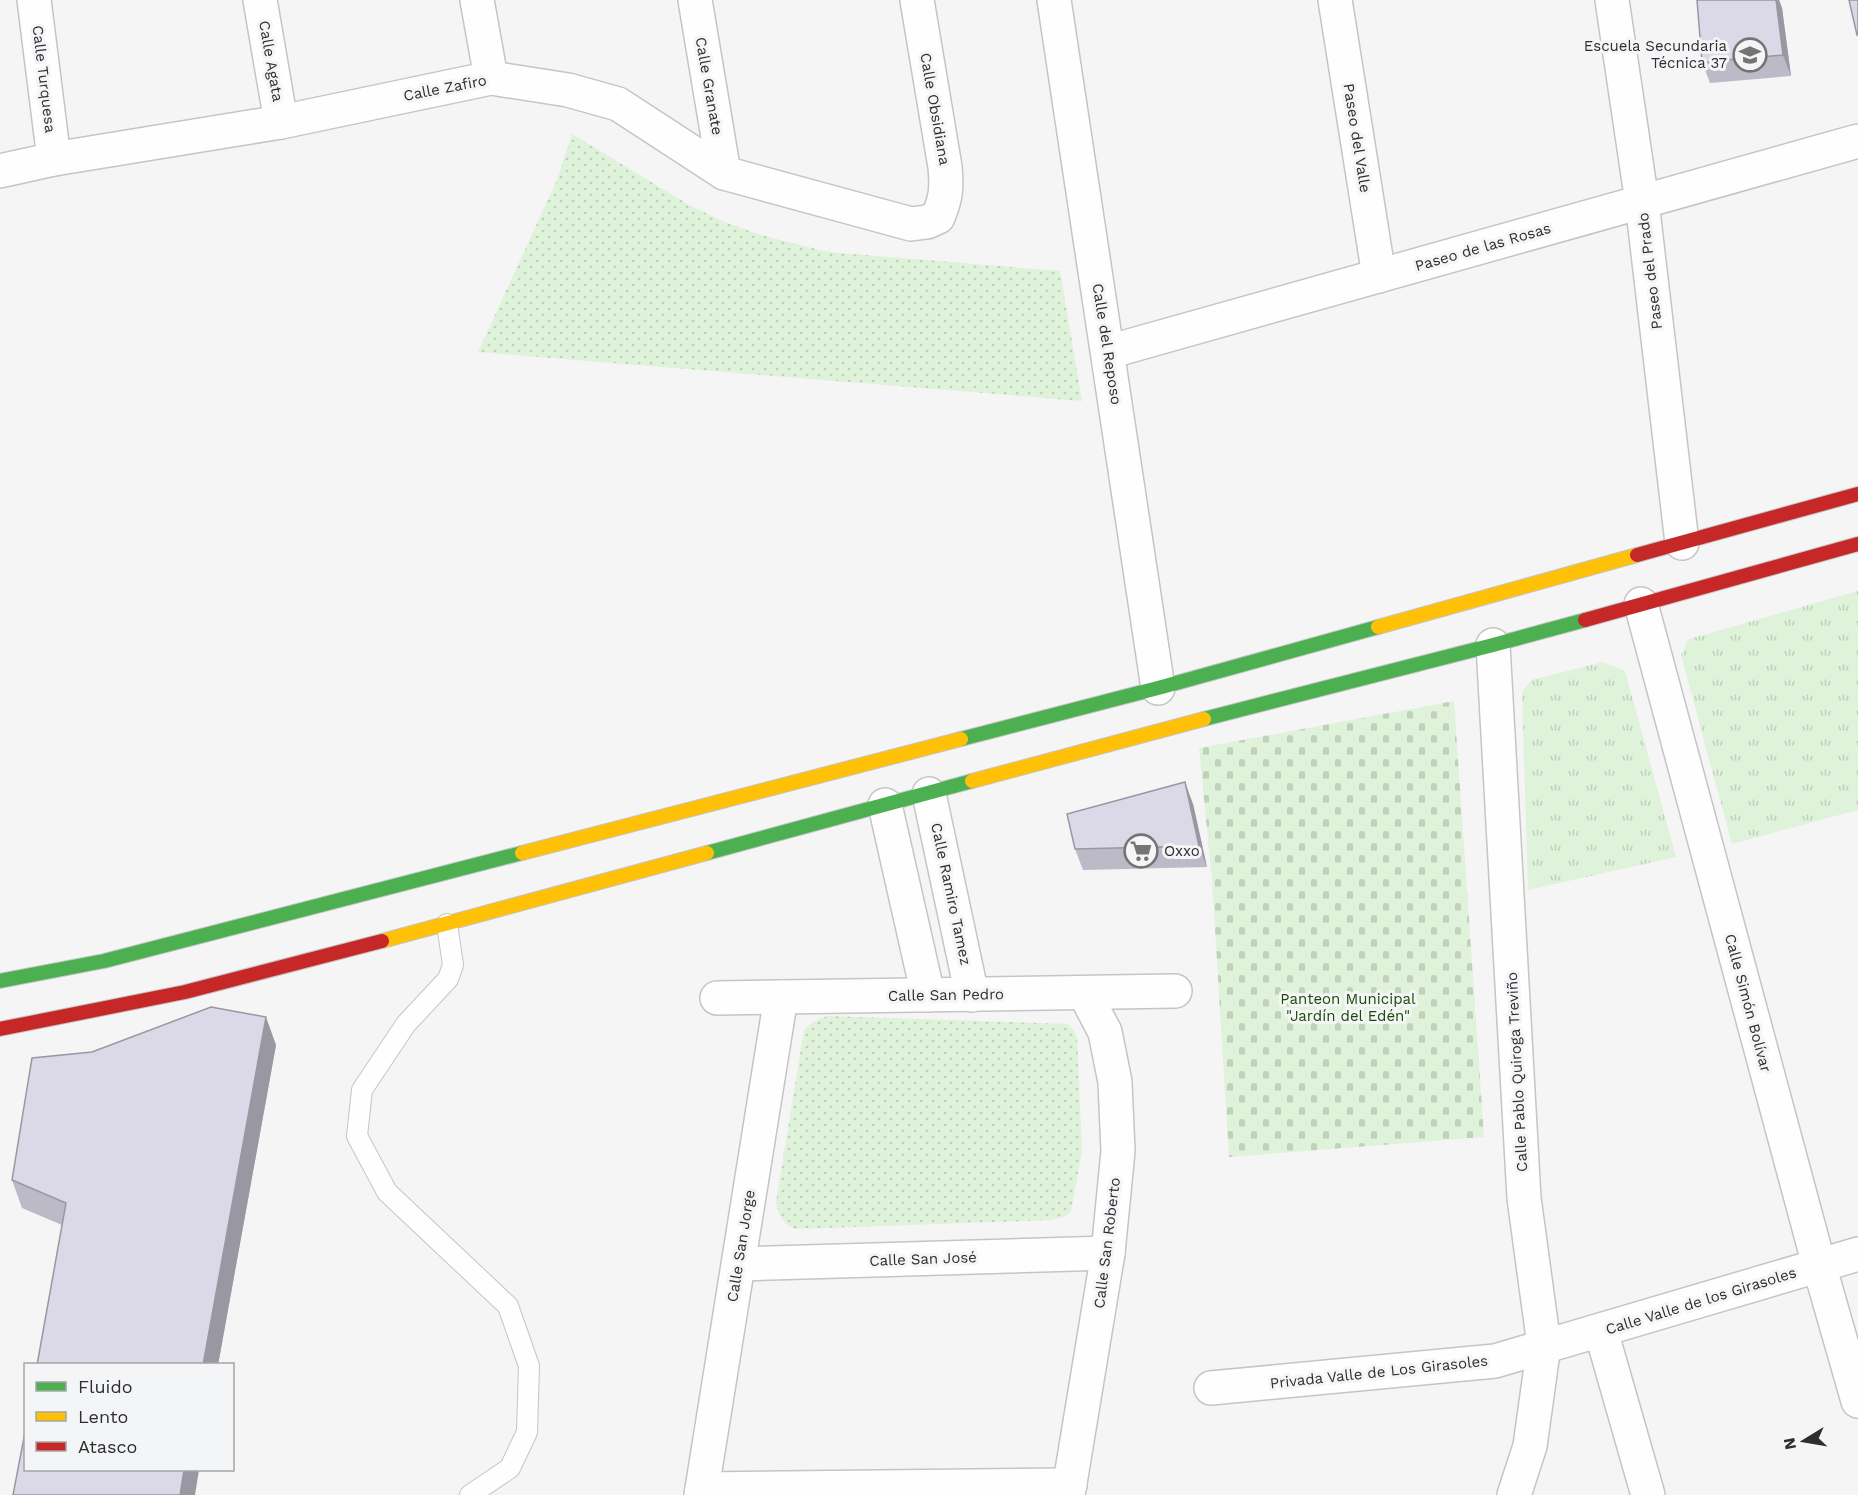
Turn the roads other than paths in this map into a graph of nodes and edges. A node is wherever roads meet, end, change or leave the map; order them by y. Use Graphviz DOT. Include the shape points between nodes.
graph roads {
  1 [pos="34,0"];
  2 [pos="260,0"];
  3 [pos="477,0"];
  4 [pos="695,0"];
  5 [pos="916,0"];
  6 [pos="1054,0"];
  7 [pos="1335,0"];
  8 [pos="1612,0"];
  9 [pos="491,78"];
  10 [pos="281,122"];
  11 [pos="1858,141"];
  12 [pos="54,159"];
  13 [pos="0,171"];
  14 [pos="724,173"];
  15 [pos="1642,202"];
  16 [pos="938,217"];
  17 [pos="1379,276"];
  18 [pos="1108,352"];
  19 [pos="1858,494"];
  20 [pos="1682,543"];
  21 [pos="1858,544"];
  22 [pos="1641,604"];
  23 [pos="1493,645"];
  24 [pos="1162,708"];
  25 [pos="929,794"];
  26 [pos="885,806"];
  27 [pos="447,924"];
  28 [pos="0,981"];
  29 [pos="1175,991"];
  30 [pos="1085,994"];
  31 [pos="928,995"];
  32 [pos="972,995"];
  33 [pos="781,997"];
  34 [pos="717,998"];
  35 [pos="0,1029"];
  36 [pos="1108,1253"];
  37 [pos="1858,1254"];
  38 [pos="739,1264"];
  39 [pos="1819,1265"];
  40 [pos="1601,1331"];
  41 [pos="1544,1345"];
  42 [pos="1211,1388"];
  43 [pos="1858,1401"];
  44 [pos="1069,1490"];
  45 [pos="701,1492"];
  46 [pos="470,1495"];
  47 [pos="1514,1495"];
  48 [pos="1648,1495"];
  1 -- 12 [label="street, Calle Turquesa"];
  2 -- 10 [label="street, Calle Agata"];
  3 -- 9 [label="street"];
  4 -- 14 [label="street, Calle Granate"];
  5 -- 16 [label="street, Calle Obsidiana" via="945,167 947,188"];
  6 -- 18 [label="street, Calle del Reposo"];
  7 -- 17 [label="street, Paseo del Valle"];
  8 -- 15 [label="street, Paseo del Prado"];
  9 -- 10 [label="street, Calle Zafiro"];
  9 -- 14 [label="street, Calle Zafiro" via="568,90 618,104"];
  10 -- 12 [label="street, Calle Zafiro"];
  11 -- 15 [label="street, Paseo de las Rosas"];
  12 -- 13 [label="street, Calle Zafiro"];
  14 -- 16 [label="street, Calle Zafiro" via="911,224"];
  15 -- 17 [label="street, Paseo de las Rosas"];
  15 -- 20 [label="street, Paseo del Prado"];
  17 -- 18 [label="street, Paseo de las Rosas"];
  18 -- 24 [label="street, Calle del Reposo"];
  19 -- 20 [label="street"];
  20 -- 24 [label="street"];
  21 -- 22 [label="street"];
  22 -- 23 [label="street"];
  22 -- 39 [label="street, Calle Simón Bolívar"];
  23 -- 24 [label="street"];
  23 -- 41 [label="street, Calle Pablo Quiroga Treviño" via="1524,1198"];
  24 -- 25 [label="street"];
  24 -- 28 [label="street" via="104,961"];
  25 -- 26 [label="street"];
  25 -- 32 [label="street, Calle Ramiro Tamez"];
  26 -- 27 [label="street"];
  26 -- 31 [label="street"];
  27 -- 35 [label="street" via="185,992"];
  27 -- 46 [label="lane" via="453,965 448,979 406,1024 362,1090 357,1136 387,1192 508,1306 529,1366 526,1432 510,1468"];
  29 -- 30 [label="street, Calle San Pedro"];
  30 -- 32 [label="street, Calle San Pedro"];
  30 -- 36 [label="street, Calle San Roberto" via="1105,1032 1115,1082 1118,1151"];
  31 -- 32 [label="street, Calle San Pedro"];
  31 -- 33 [label="street, Calle San Pedro"];
  33 -- 34 [label="street, Calle San Pedro"];
  33 -- 38 [label="street, Calle San Jorge"];
  36 -- 38 [label="street, Calle San José"];
  36 -- 44 [label="street, Calle San Roberto"];
  37 -- 39 [label="street, Calle Valle de los Girasoles"];
  38 -- 45 [label="street, Calle San Jorge"];
  39 -- 40 [label="street, Calle Valle de los Girasoles"];
  39 -- 43 [label="street, Calle Simón Bolívar"];
  40 -- 41 [label="street, Calle Valle de los Girasoles"];
  40 -- 48 [label="street"];
  41 -- 42 [label="street, Privada Valle de Los Girasoles" via="1495,1361"];
  41 -- 47 [label="street, Calle Pablo Quiroga Treviño" via="1530,1446"];
  44 -- 45 [label="street"];
}
